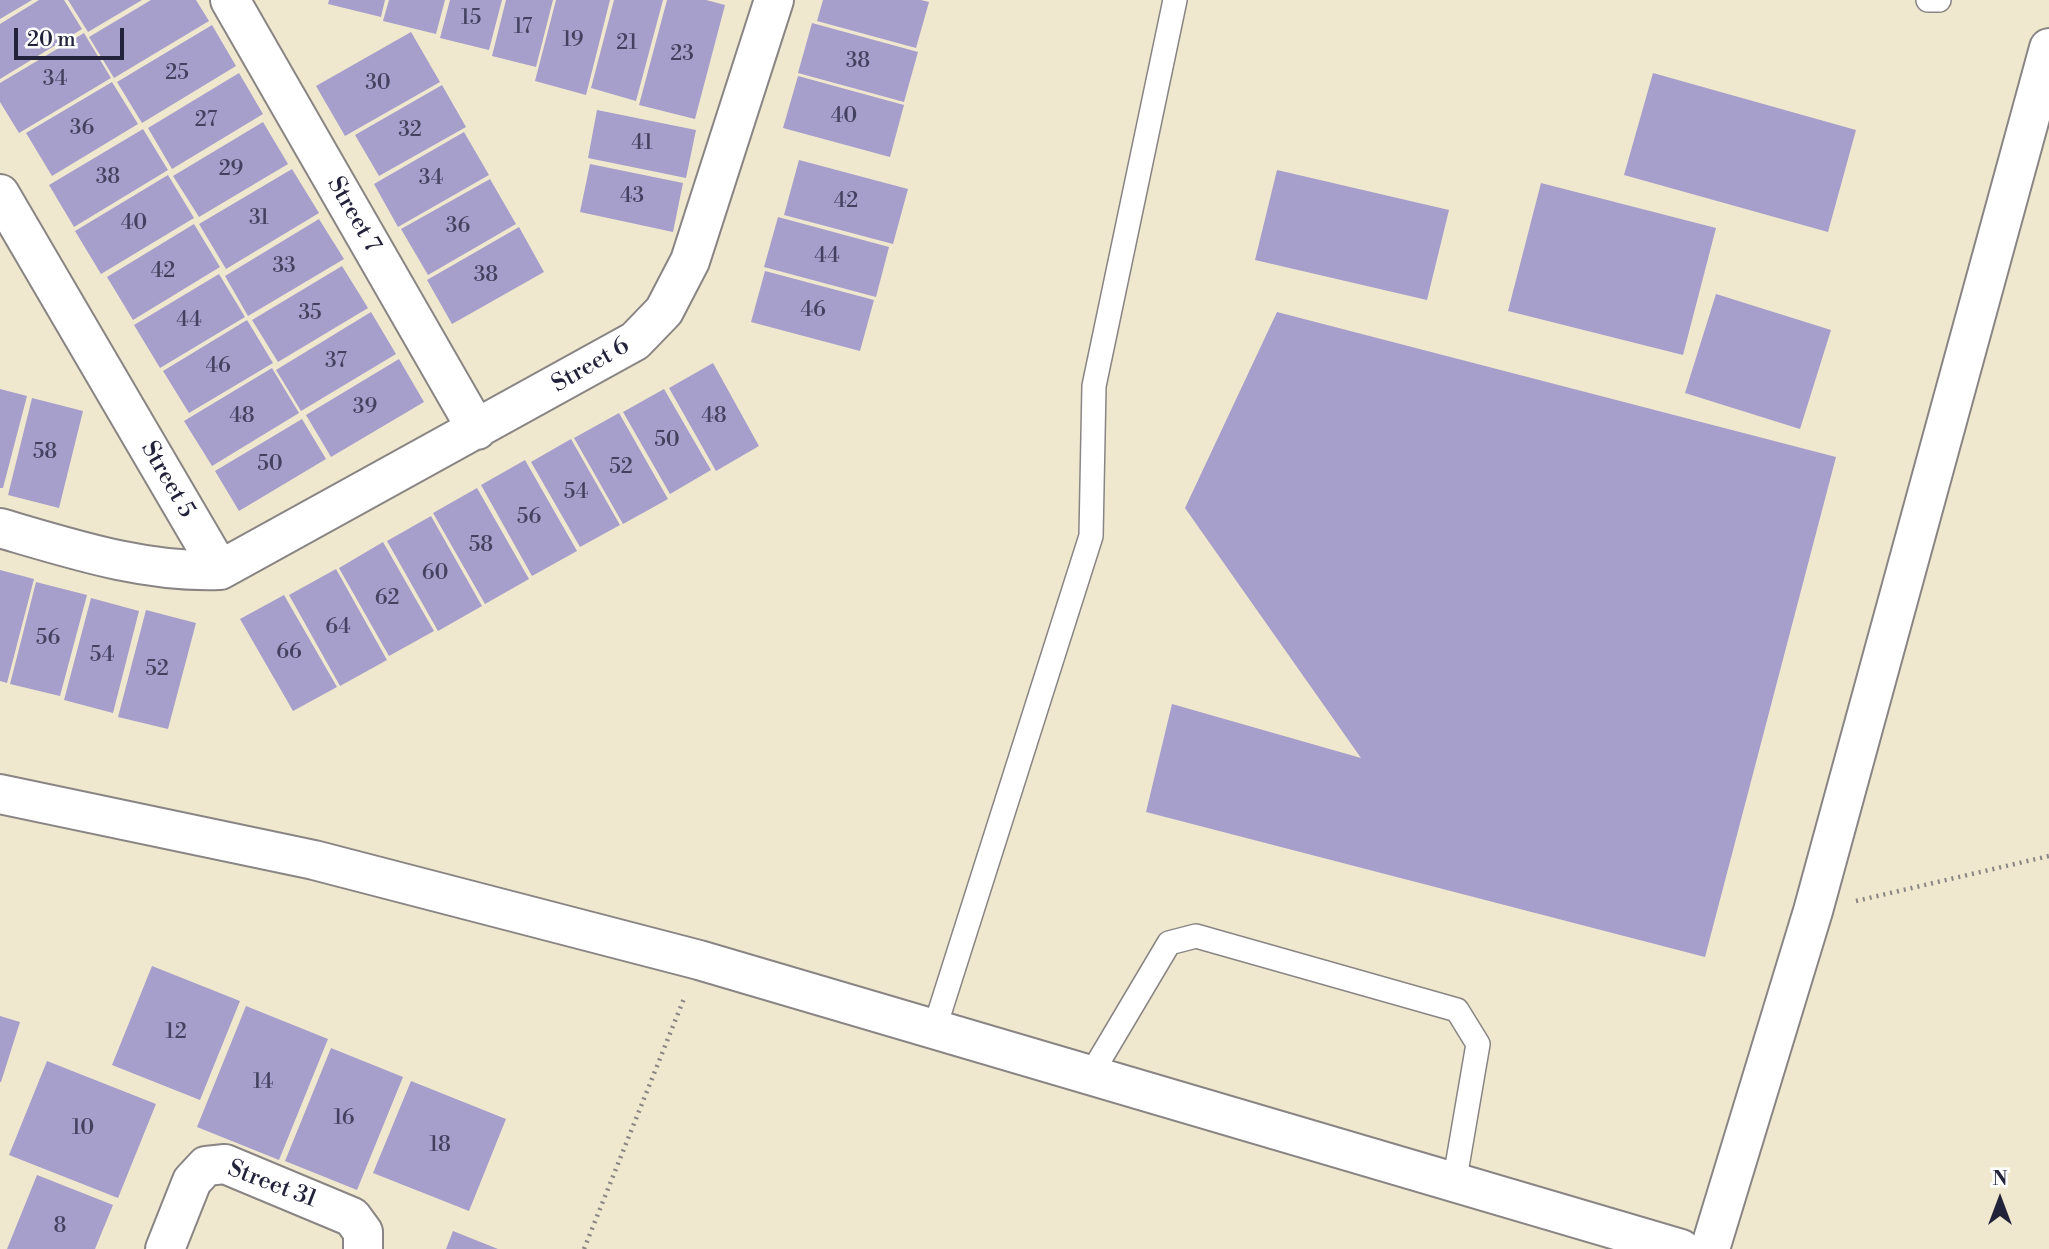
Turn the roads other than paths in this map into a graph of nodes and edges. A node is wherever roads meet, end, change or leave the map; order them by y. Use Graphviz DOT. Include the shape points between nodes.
graph roads {
  1 [pos="230,0"];
  2 [pos="774,0"];
  3 [pos="1175,0"];
  4 [pos="1928,0"];
  5 [pos="1939,0"];
  6 [pos="2049,48"];
  7 [pos="0,194"];
  8 [pos="477,430"];
  9 [pos="0,528"];
  10 [pos="220,570"];
  11 [pos="0,794"];
  12 [pos="934,1030"];
  13 [pos="1090,1076"];
  14 [pos="1454,1184"];
  15 [pos="165,1249"];
  16 [pos="363,1249"];
  17 [pos="1682,1249"];
  18 [pos="1710,1249"];
  1 -- 8 [label="street, Street 7"];
  2 -- 8 [label="street, Street 6" via="690,261 664,311 635,341"];
  3 -- 12 [label="lane" via="1094,386 1091,536"];
  4 -- 5 [label="lane"];
  6 -- 18 [label="street" via="1813,911"];
  7 -- 10 [label="street, Street 5"];
  8 -- 10 [label="street, Street 6"];
  9 -- 10 [label="street" via="139,564 182,572"];
  11 -- 12 [label="street" via="314,860 699,960"];
  12 -- 13 [label="street"];
  13 -- 14 [label="street"];
  13 -- 14 [label="lane" via="1169,943 1196,936 1457,1010 1478,1044"];
  14 -- 17 [label="street"];
  15 -- 16 [label="street, Street 31" via="192,1181 206,1166 225,1164 352,1216 363,1232"];
}
